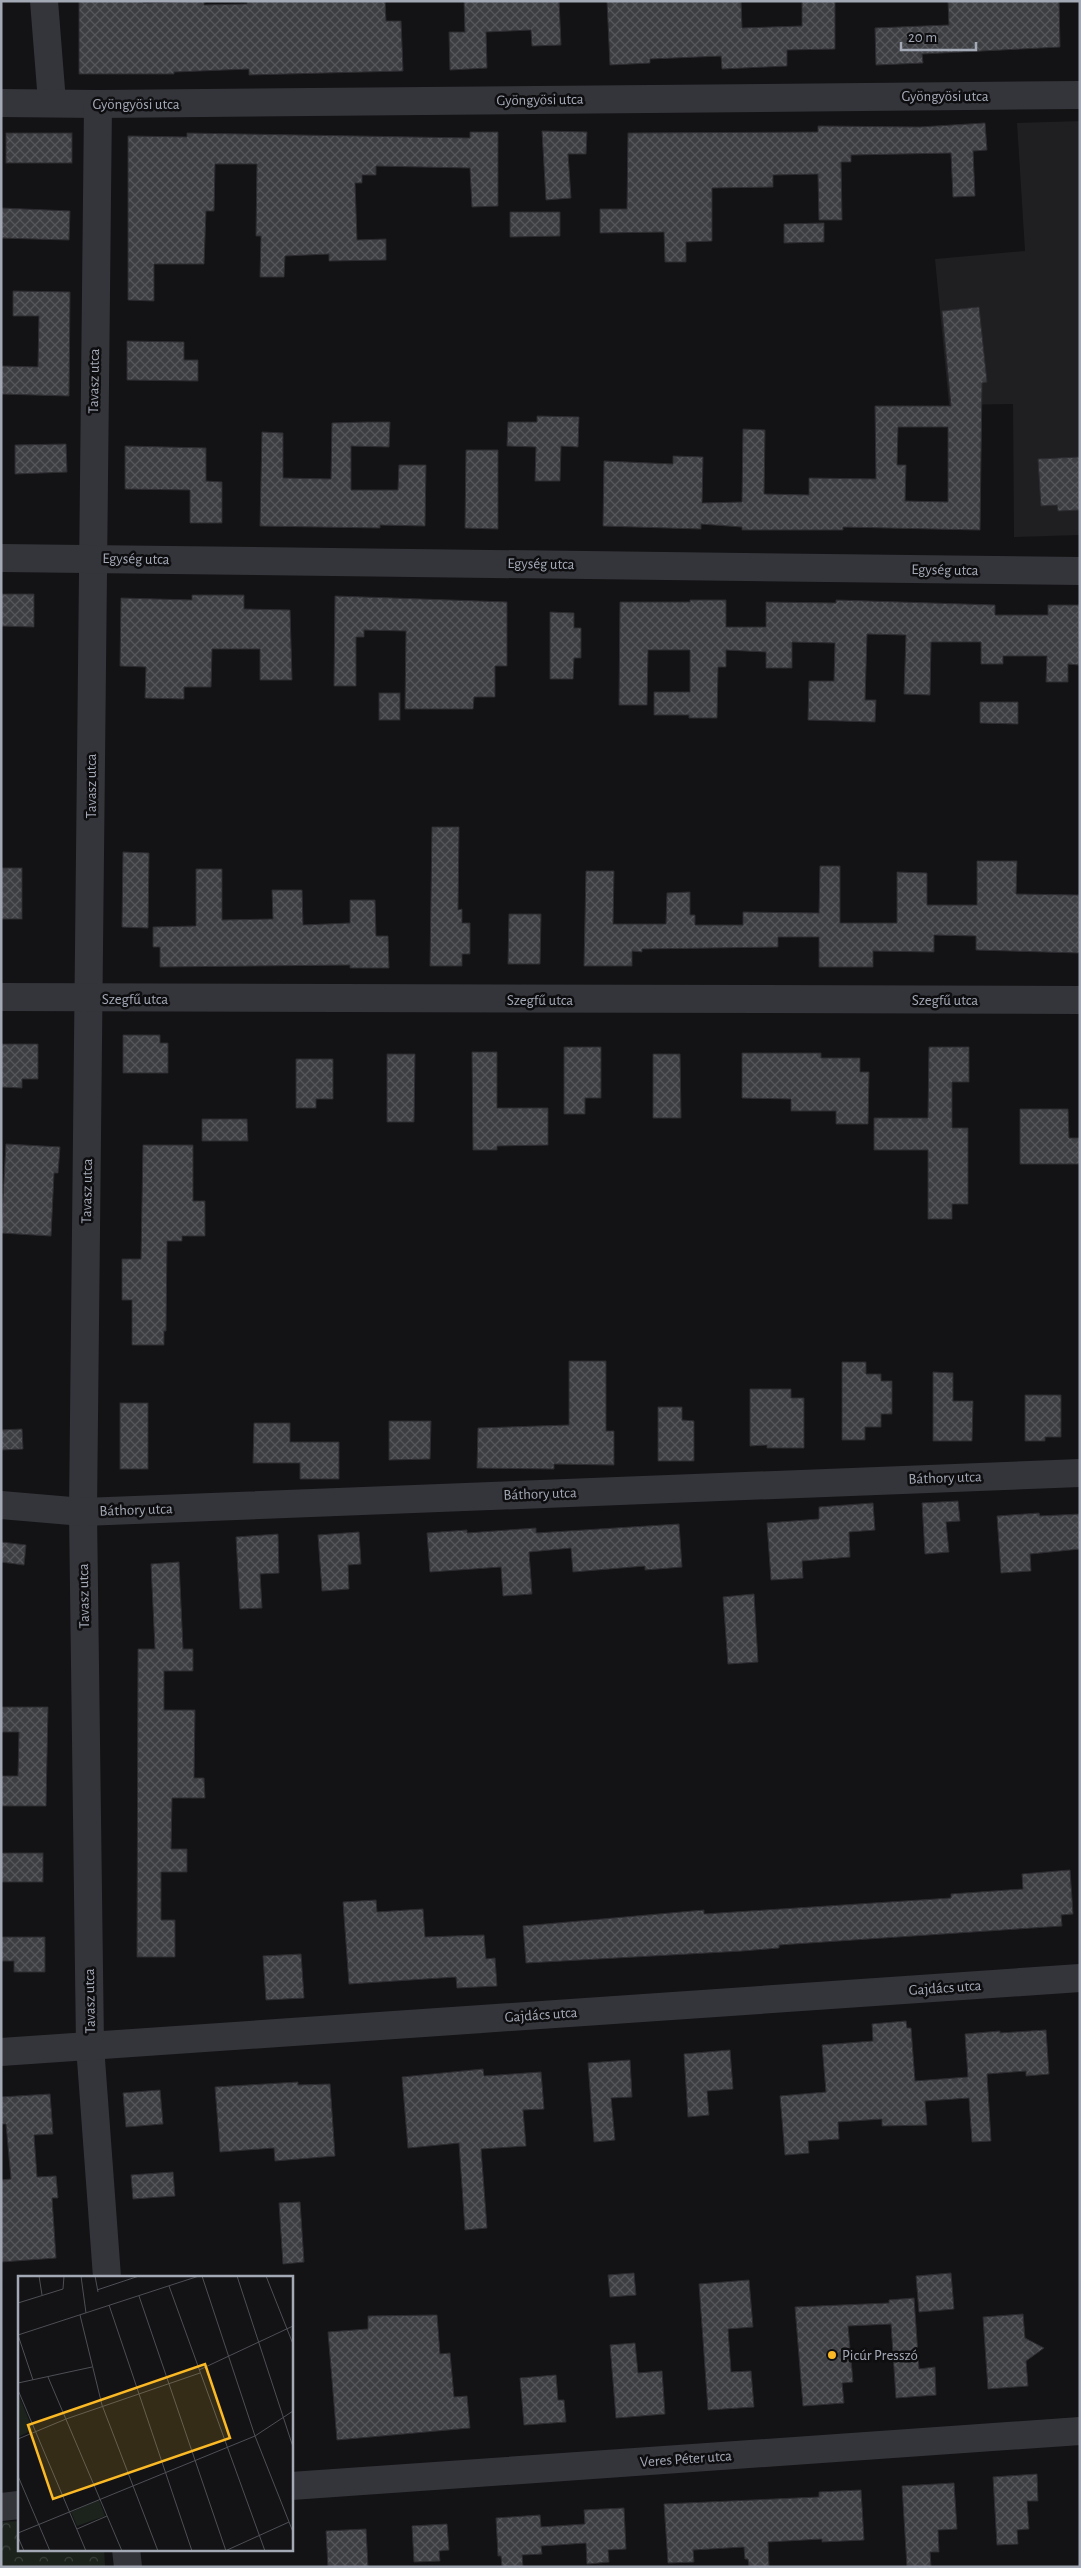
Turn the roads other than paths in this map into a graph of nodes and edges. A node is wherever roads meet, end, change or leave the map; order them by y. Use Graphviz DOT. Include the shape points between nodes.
graph roads {
  1 [pos="44,1"];
  2 [pos="1080,95"];
  3 [pos="52,102"];
  4 [pos="1,103"];
  5 [pos="98,104"];
  6 [pos="1,558"];
  7 [pos="92,558"];
  8 [pos="1080,572"];
  9 [pos="1,997"];
  10 [pos="90,999"];
  11 [pos="1080,1000"];
  12 [pos="1080,1473"];
  13 [pos="1,1505"];
  14 [pos="83,1512"];
  15 [pos="1080,1978"];
  16 [pos="90,2046"];
  17 [pos="1,2052"];
  18 [pos="107,2276"];
  19 [pos="1080,2431"];
  20 [pos="292,2486"];
  21 [pos="18,2505"];
  22 [pos="1,2507"];
  23 [pos="126,2550"];
  24 [pos="128,2567"];
  1 -- 3 [label="street"];
  2 -- 5 [label="street, Gyöngyösi utca"];
  3 -- 4 [label="street, Gyöngyösi utca"];
  3 -- 5 [label="street, Gyöngyösi utca"];
  5 -- 7 [label="street, Tavasz utca"];
  6 -- 7 [label="street, Egység utca"];
  7 -- 8 [label="street, Egység utca"];
  7 -- 10 [label="street, Tavasz utca"];
  9 -- 10 [label="street, Szegfű utca"];
  10 -- 11 [label="street, Szegfű utca"];
  10 -- 14 [label="street, Tavasz utca"];
  12 -- 14 [label="street, Báthory utca"];
  13 -- 14 [label="street, Báthory utca"];
  14 -- 16 [label="street, Tavasz utca"];
  15 -- 16 [label="street, Gajdács utca"];
  16 -- 17 [label="street, Gajdács utca"];
  16 -- 18 [label="street, Tavasz utca"];
  19 -- 20 [label="street, Veres Péter utca"];
  21 -- 22 [label="street"];
  23 -- 24 [label="street"];
}
